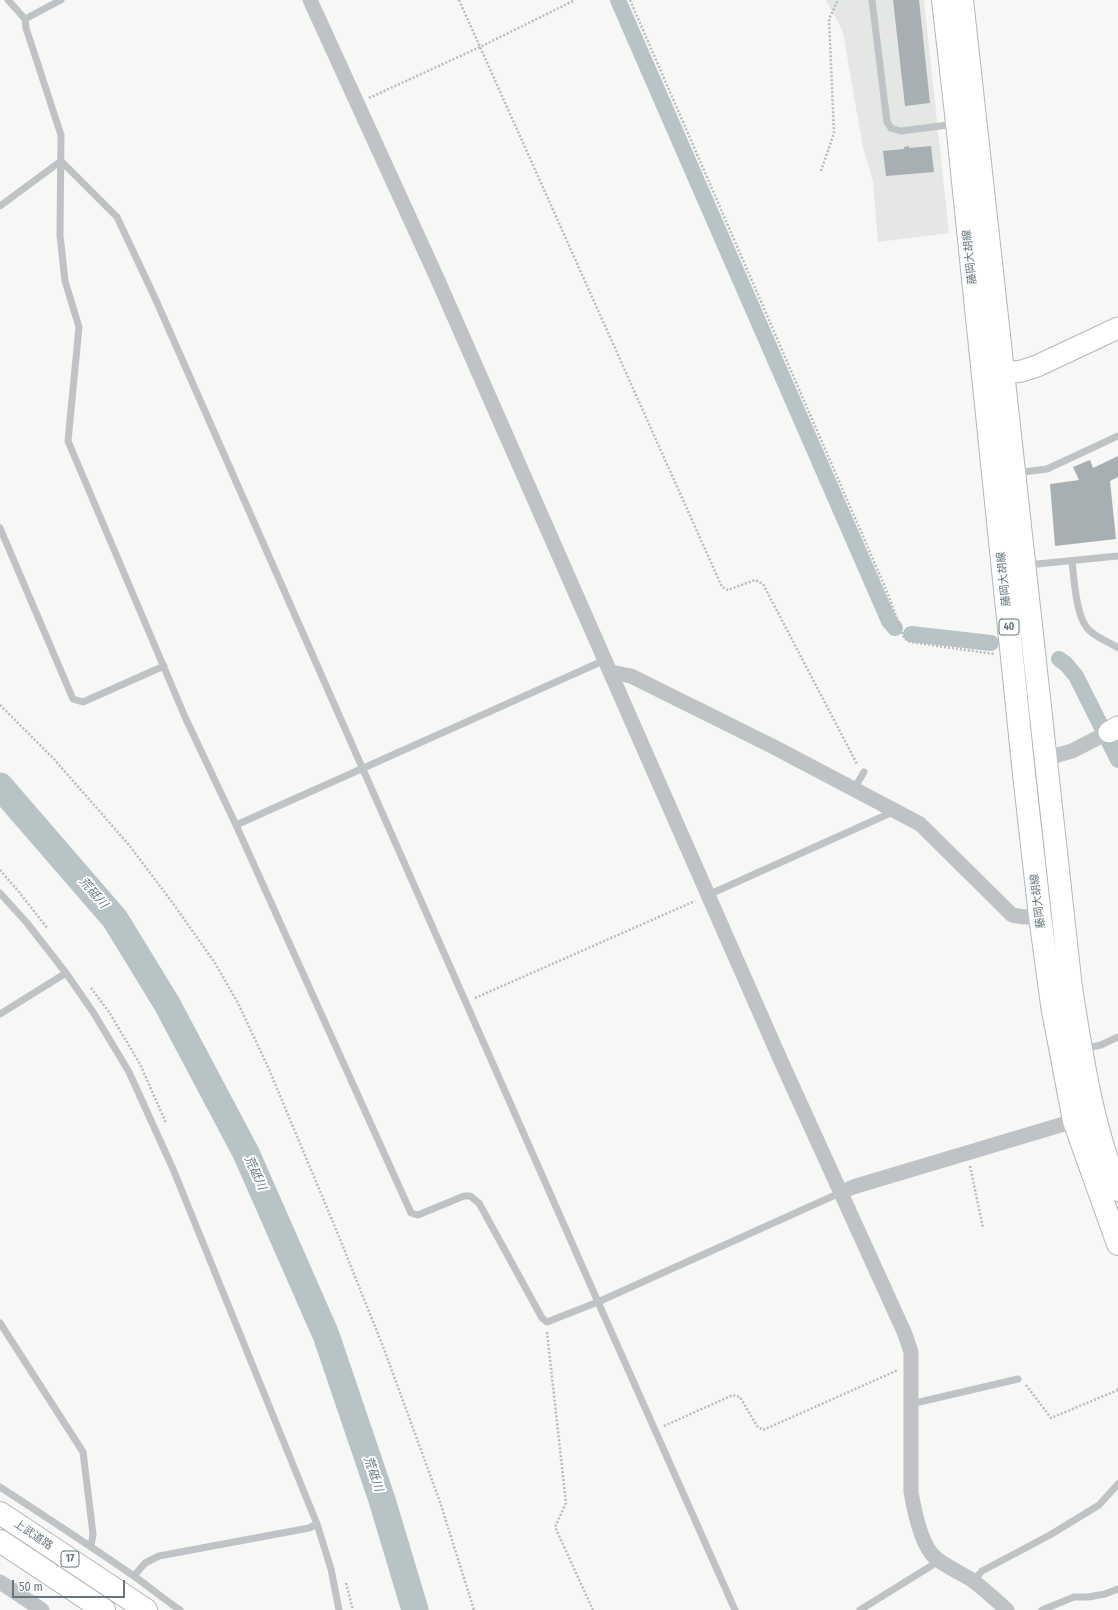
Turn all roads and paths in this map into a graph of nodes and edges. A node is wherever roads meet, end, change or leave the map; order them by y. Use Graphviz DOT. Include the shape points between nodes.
graph roads {
  1 [pos="8,0"];
  2 [pos="61,0"];
  3 [pos="310,0"];
  4 [pos="459,0"];
  5 [pos="575,0"];
  6 [pos="630,0"];
  7 [pos="838,0"];
  8 [pos="872,0"];
  9 [pos="942,0"];
  10 [pos="962,0"];
  11 [pos="25,19"];
  12 [pos="480,46"];
  13 [pos="357,103"];
  14 [pos="957,123"];
  15 [pos="61,161"];
  16 [pos="821,171"];
  17 [pos="0,206"];
  18 [pos="1118,328"];
  19 [pos="993,374"];
  20 [pos="1118,436"];
  21 [pos="1014,474"];
  22 [pos="0,528"];
  23 [pos="1118,556"];
  24 [pos="1072,561"];
  25 [pos="1024,565"];
  26 [pos="1118,648"];
  27 [pos="1012,657"];
  28 [pos="164,666"];
  29 [pos="608,666"];
  30 [pos="0,705"];
  31 [pos="1112,732"];
  32 [pos="1047,758"];
  33 [pos="362,768"];
  34 [pos="864,772"];
  35 [pos="854,789"];
  36 [pos="896,811"];
  37 [pos="236,825"];
  38 [pos="0,893"];
  39 [pos="708,895"];
  40 [pos="1040,916"];
  41 [pos="66,973"];
  42 [pos="465,1003"];
  43 [pos="0,1014"];
  44 [pos="1118,1037"];
  45 [pos="1080,1049"];
  46 [pos="1074,1121"];
  47 [pos="967,1153"];
  48 [pos="1118,1190"];
  49 [pos="842,1192"];
  50 [pos="984,1228"];
  51 [pos="1118,1244"];
  52 [pos="598,1302"];
  53 [pos="547,1322"];
  54 [pos="0,1323"];
  55 [pos="911,1367"];
  56 [pos="1018,1379"];
  57 [pos="1118,1390"];
  58 [pos="911,1404"];
  59 [pos="655,1431"];
  60 [pos="1118,1484"];
  61 [pos="0,1487"];
  62 [pos="0,1513"];
  63 [pos="318,1524"];
  64 [pos="0,1541"];
  65 [pos="91,1546"];
  66 [pos="937,1558"];
  67 [pos="134,1576"];
  68 [pos="973,1581"];
  69 [pos="0,1582"];
  70 [pos="1118,1589"];
  71 [pos="151,1604"];
  72 [pos="42,1610"];
  73 [pos="104,1610"];
  74 [pos="180,1610"];
  75 [pos="339,1610"];
  76 [pos="474,1610"];
  77 [pos="593,1610"];
  78 [pos="735,1610"];
  79 [pos="860,1610"];
  80 [pos="1007,1610"];
  81 [pos="1042,1610"];
  1 -- 11 [label="lane"];
  2 -- 11 [label="lane"];
  3 -- 13 [label="street"];
  4 -- 12 [label="path"];
  5 -- 12 [label="path"];
  6 -- 27 [label="path" via="885,587 904,638 910,642"];
  7 -- 16 [label="path" via="829,19 834,133"];
  8 -- 14 [label="lane" via="887,122 891,128 901,131"];
  9 -- 14 [label="main road, 藤岡大胡線 / 40"];
  10 -- 19 [label="main road, 藤岡大胡線 / 40"];
  11 -- 15 [label="lane" via="62,135"];
  12 -- 13 [label="path"];
  12 -- 34 [label="path" via="722,587 728,590 755,580 763,584"];
  13 -- 29 [label="street" via="441,286"];
  14 -- 19 [label="main road, 藤岡大胡線 / 40"];
  15 -- 17 [label="lane"];
  15 -- 28 [label="lane" via="60,235 65,281 79,328 68,441"];
  15 -- 33 [label="lane" via="117,217"];
  18 -- 19 [label="street" via="1037,366"];
  19 -- 21 [label="main road, 藤岡大胡線 / 40"];
  19 -- 27 [label="main road, 藤岡大胡線 / 40"];
  20 -- 21 [label="lane" via="1047,469"];
  21 -- 25 [label="main road, 藤岡大胡線 / 40"];
  22 -- 28 [label="lane" via="73,699 83,702"];
  23 -- 24 [label="lane"];
  24 -- 25 [label="lane"];
  24 -- 26 [label="lane" via="1078,608 1086,627"];
  25 -- 32 [label="main road, 藤岡大胡線 / 40"];
  27 -- 40 [label="main road, 藤岡大胡線 / 40"];
  28 -- 37 [label="lane"];
  29 -- 33 [label="lane"];
  29 -- 35 [label="street"];
  29 -- 39 [label="street"];
  30 -- 76 [label="path" via="53,758 129,845 215,963 238,1003 268,1067 384,1349 440,1502"];
  31 -- 32 [label="street" via="1072,751"];
  32 -- 45 [label="main road, 藤岡大胡線 / 40" via="1063,918"];
  33 -- 37 [label="lane"];
  33 -- 42 [label="lane"];
  34 -- 35 [label="lane"];
  35 -- 36 [label="street"];
  36 -- 39 [label="lane"];
  36 -- 40 [label="street" via="920,824 1012,915"];
  37 -- 53 [label="lane" via="407,1208 411,1213 418,1215 464,1196 470,1196 479,1203 542,1318"];
  38 -- 41 [label="lane"];
  39 -- 42 [label="path"];
  39 -- 49 [label="street"];
  40 -- 46 [label="main road, 藤岡大胡線 / 40" via="1058,1041"];
  41 -- 43 [label="lane"];
  41 -- 63 [label="lane" via="129,1072 173,1169"];
  42 -- 52 [label="lane"];
  44 -- 45 [label="lane" via="1101,1045"];
  45 -- 48 [label="main road, 藤岡大胡線 / 40" via="1094,1115"];
  46 -- 47 [label="street"];
  46 -- 51 [label="main road, 藤岡大胡線 / 40"];
  47 -- 49 [label="street"];
  47 -- 50 [label="path"];
  49 -- 52 [label="lane"];
  49 -- 55 [label="street" via="905,1334 911,1352"];
  52 -- 53 [label="lane"];
  52 -- 59 [label="lane"];
  53 -- 77 [label="path" via="566,1503 555,1527"];
  54 -- 65 [label="lane" via="82,1452 93,1534"];
  55 -- 58 [label="street"];
  55 -- 59 [label="path" via="900,1369 763,1430 757,1426 740,1397 733,1395"];
  56 -- 57 [label="path" via="1025,1383 1051,1418"];
  56 -- 58 [label="lane"];
  58 -- 66 [label="street" via="911,1492 925,1542 931,1554"];
  59 -- 78 [label="lane"];
  60 -- 68 [label="lane" via="1099,1505 1050,1535 982,1571"];
  61 -- 65 [label="lane"];
  62 -- 71 [label="main road, 上武道路 / 17"];
  63 -- 67 [label="lane" via="309,1528 159,1556 145,1563"];
  63 -- 75 [label="lane"];
  64 -- 73 [label="main road, 上武道路 / 17"];
  65 -- 67 [label="lane"];
  66 -- 68 [label="street"];
  66 -- 79 [label="lane" via="931,1566"];
  67 -- 71 [label="lane"];
  68 -- 80 [label="street"];
  69 -- 72 [label="street"];
  70 -- 81 [label="lane" via="1099,1595 1074,1597"];
  71 -- 74 [label="lane"];
}
